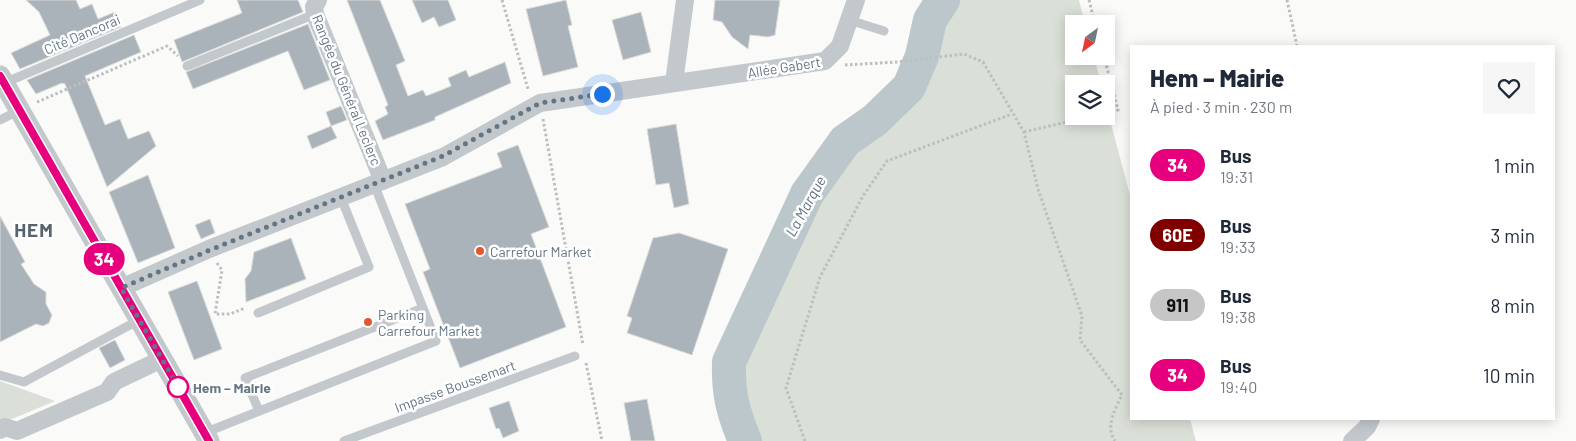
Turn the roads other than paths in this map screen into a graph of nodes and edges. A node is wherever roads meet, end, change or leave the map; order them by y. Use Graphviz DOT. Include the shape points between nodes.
graph roads {
  1 [pos="200,0"];
  2 [pos="685,0"];
  3 [pos="856,0"];
  4 [pos="316,7"];
  5 [pos="849,20"];
  6 [pos="884,30"];
  7 [pos="187,66"];
  8 [pos="2,79"];
  9 [pos="674,83"];
  10 [pos="20,110"];
  11 [pos="0,120"];
  12 [pos="378,182"];
  13 [pos="340,198"];
  14 [pos="121,288"];
  15 [pos="423,308"];
  16 [pos="258,313"];
  17 [pos="139,320"];
  18 [pos="580,356"];
  19 [pos="162,359"];
  20 [pos="0,375"];
  21 [pos="258,411"];
  22 [pos="1370,420"];
  23 [pos="0,430"];
  24 [pos="207,437"];
  25 [pos="344,441"];
  26 [pos="1352,441"];
  1 -- 8 [label="lane, Cité Dancorai"];
  2 -- 9 [label="street"];
  3 -- 5 [label="street, Allée Gabert"];
  4 -- 7 [label="lane"];
  4 -- 12 [label="street, Rangée du Général Leclerc"];
  5 -- 6 [label="lane"];
  5 -- 9 [label="street, Allée Gabert" via="840,46 825,61"];
  8 -- 10 [label="street"];
  9 -- 12 [label="street, Allée Gabert" via="537,105 453,152"];
  10 -- 11 [label="lane"];
  10 -- 14 [label="street"];
  12 -- 13 [label="street, Allée Gabert"];
  12 -- 15 [label="lane"];
  13 -- 14 [label="street, Allée Gabert"];
  13 -- 16 [label="lane" via="369,267"];
  14 -- 17 [label="street"];
  15 -- 21 [label="lane" via="245,378"];
  15 -- 21 [label="lane" via="436,341"];
  17 -- 19 [label="street"];
  17 -- 20 [label="lane" via="24,382"];
  18 -- 25 [label="lane, Impasse Boussemart"];
  19 -- 23 [label="street" via="114,382 107,392 44,420 17,431 5,427"];
  19 -- 24 [label="street"];
  21 -- 24 [label="lane"];
  22 -- 26 [label="street"];
}
